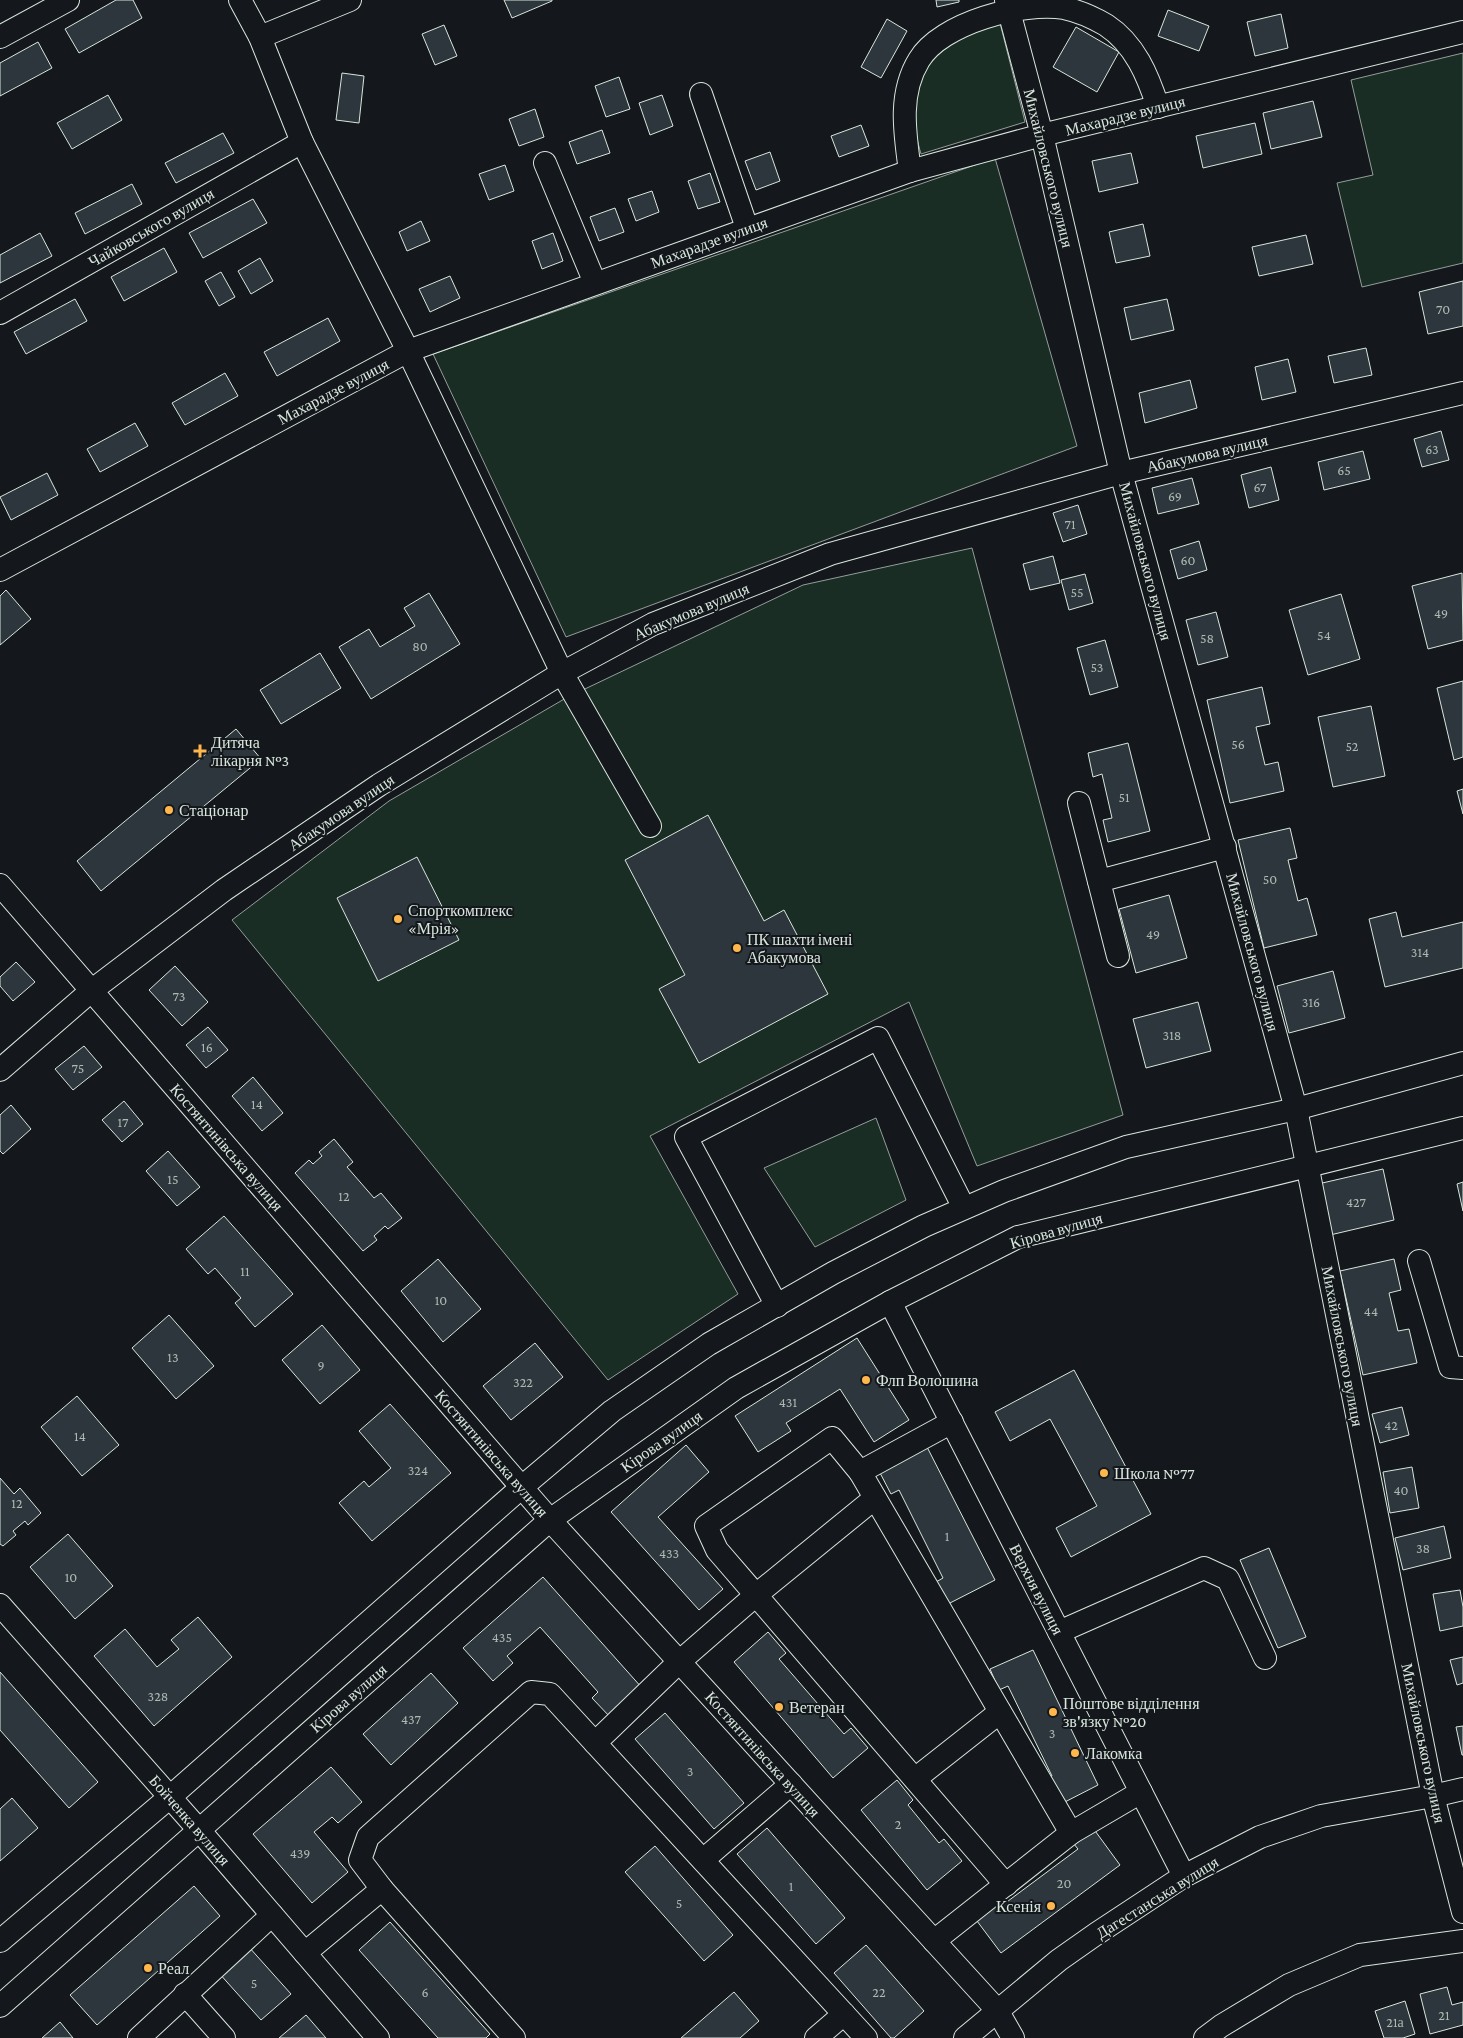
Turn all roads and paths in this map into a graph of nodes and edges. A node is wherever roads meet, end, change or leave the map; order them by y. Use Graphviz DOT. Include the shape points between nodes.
graph roads {
  1 [pos="68,0"];
  2 [pos="240,0"];
  3 [pos="350,0"];
  4 [pos="1007,6"];
  5 [pos="1463,32"];
  6 [pos="0,37"];
  7 [pos="260,37"];
  8 [pos="701,94"];
  9 [pos="1158,107"];
  10 [pos="1042,135"];
  11 [pos="302,142"];
  12 [pos="545,163"];
  13 [pos="910,172"];
  14 [pos="747,228"];
  15 [pos="595,283"];
  16 [pos="0,313"];
  17 [pos="408,351"];
  18 [pos="1463,393"];
  19 [pos="1121,472"];
  20 [pos="0,570"];
  21 [pos="562,673"];
  22 [pos="1079,803"];
  23 [pos="650,826"];
  24 [pos="1224,847"];
  25 [pos="1099,881"];
  26 [pos="2,892"];
  27 [pos="1118,956"];
  28 [pos="91,991"];
  29 [pos="1463,1063"];
  30 [pos="0,1070"];
  31 [pos="1296,1109"];
  32 [pos="1463,1128"];
  33 [pos="1307,1167"];
  34 [pos="964,1208"];
  35 [pos="1419,1261"];
  36 [pos="890,1302"];
  37 [pos="777,1306"];
  38 [pos="1463,1368"];
  39 [pos="952,1422"];
  40 [pos="860,1472"];
  41 [pos="522,1486"];
  42 [pos="875,1498"];
  43 [pos="550,1520"];
  44 [pos="756,1594"];
  45 [pos="0,1605"];
  46 [pos="1059,1632"];
  47 [pos="1265,1658"];
  48 [pos="679,1662"];
  49 [pos="1000,1712"];
  50 [pos="595,1743"];
  51 [pos="915,1779"];
  52 [pos="791,1784"];
  53 [pos="1463,1789"];
  54 [pos="1141,1792"];
  55 [pos="1434,1796"];
  56 [pos="170,1797"];
  57 [pos="199,1830"];
  58 [pos="1071,1833"];
  59 [pos="703,1860"];
  60 [pos="1184,1876"];
  61 [pos="1006,1885"];
  62 [pos="382,1889"];
  63 [pos="1463,1912"];
  64 [pos="272,1915"];
  65 [pos="0,1941"];
  66 [pos="1463,1941"];
  67 [pos="934,1942"];
  68 [pos="305,1953"];
  69 [pos="185,1994"];
  70 [pos="0,2006"];
  71 [pos="997,2010"];
  72 [pos="844,2014"];
  73 [pos="139,2038"];
  74 [pos="224,2038"];
  75 [pos="378,2038"];
  76 [pos="514,2038"];
  77 [pos="816,2038"];
  78 [pos="866,2038"];
  79 [pos="965,2038"];
  80 [pos="1013,2038"];
  81 [pos="1205,2038"];
  1 -- 6 [label="street"];
  2 -- 7 [label="street"];
  3 -- 7 [label="street"];
  4 -- 9 [label="street" via="1063,8 1106,26 1141,63"];
  4 -- 10 [label="street, Михайловського вулиця"];
  4 -- 13 [label="street" via="936,42 919,60 904,106"];
  5 -- 9 [label="street, Махарадзе вулиця"];
  7 -- 11 [label="street"];
  8 -- 14 [label="street"];
  9 -- 10 [label="street, Махарадзе вулиця"];
  10 -- 13 [label="street, Махарадзе вулиця"];
  10 -- 19 [label="street, Михайловського вулиця"];
  11 -- 16 [label="street, Чайковського вулиця"];
  11 -- 17 [label="street"];
  12 -- 15 [label="street"];
  13 -- 14 [label="street, Махарадзе вулиця"];
  14 -- 15 [label="street, Махарадзе вулиця"];
  15 -- 17 [label="street, Махарадзе вулиця"];
  17 -- 20 [label="street, Махарадзе вулиця"];
  17 -- 21 [label="street"];
  18 -- 19 [label="street, Абакумова вулиця"];
  19 -- 21 [label="street, Абакумова вулиця" via="830,554 653,624"];
  19 -- 24 [label="street, Михайловського вулиця"];
  21 -- 23 [label="street"];
  21 -- 28 [label="street, Абакумова вулиця" via="379,785 224,890"];
  22 -- 25 [label="street"];
  24 -- 25 [label="street"];
  24 -- 31 [label="street, Михайловського вулиця"];
  25 -- 27 [label="street"];
  26 -- 28 [label="street, Костянтинівська вулиця"];
  28 -- 30 [label="street, Абакумова вулиця"];
  28 -- 41 [label="street, Костянтинівська вулиця"];
  29 -- 31 [label="street"];
  31 -- 33 [label="street, Михайловського вулиця"];
  31 -- 34 [label="street" via="1126,1147"];
  32 -- 33 [label="street, Кірова вулиця"];
  33 -- 36 [label="street, Кірова вулиця" via="1018,1237"];
  33 -- 55 [label="street, Михайловського вулиця"];
  34 -- 37 [label="street" via="924,1226"];
  34 -- 37 [label="street" via="878,1038 686,1137"];
  35 -- 38 [label="street" via="1450,1367"];
  36 -- 39 [label="street, Верхня вулиця"];
  36 -- 43 [label="street, Кірова вулиця" via="736,1388"];
  37 -- 41 [label="street" via="709,1344 612,1411"];
  39 -- 40 [label="street"];
  39 -- 46 [label="street, Верхня вулиця"];
  40 -- 42 [label="street"];
  40 -- 44 [label="street" via="832,1438 706,1526 717,1550"];
  41 -- 43 [label="street, Костянтинівська вулиця"];
  41 -- 56 [label="street"];
  42 -- 44 [label="street"];
  42 -- 49 [label="street"];
  43 -- 48 [label="street, Костянтинівська вулиця"];
  43 -- 57 [label="street, Кірова вулиця"];
  44 -- 48 [label="street"];
  44 -- 51 [label="street"];
  45 -- 56 [label="street, Бойченка вулиця"];
  46 -- 47 [label="street" via="1204,1568 1228,1579"];
  46 -- 54 [label="street, Верхня вулиця"];
  48 -- 50 [label="street"];
  48 -- 52 [label="street, Костянтинівська вулиця"];
  49 -- 51 [label="street"];
  49 -- 58 [label="street"];
  50 -- 59 [label="street"];
  50 -- 62 [label="street" via="550,1694 531,1692 368,1837 360,1860"];
  51 -- 61 [label="street"];
  52 -- 59 [label="street"];
  52 -- 67 [label="street, Костянтинівська вулиця"];
  53 -- 55 [label="street, Дагестанська вулиця"];
  54 -- 58 [label="street"];
  54 -- 60 [label="street, Верхня вулиця"];
  55 -- 60 [label="street, Дагестанська вулиця" via="1321,1816 1260,1837"];
  55 -- 63 [label="street, Михайловського вулиця"];
  56 -- 57 [label="street, Бойченка вулиця"];
  56 -- 65 [label="street"];
  57 -- 64 [label="street, Бойченка вулиця"];
  57 -- 70 [label="street, Кірова вулиця"];
  58 -- 61 [label="street"];
  59 -- 72 [label="street"];
  60 -- 71 [label="street, Дагестанська вулиця" via="1059,1960"];
  61 -- 67 [label="street"];
  62 -- 68 [label="street"];
  62 -- 76 [label="street"];
  64 -- 68 [label="street, Бойченка вулиця"];
  64 -- 69 [label="street"];
  66 -- 81 [label="street" via="1360,1955 1289,1985"];
  67 -- 71 [label="street, Костянтинівська вулиця"];
  68 -- 75 [label="street, Бойченка вулиця"];
  69 -- 73 [label="street"];
  69 -- 74 [label="street"];
  71 -- 79 [label="street, Дагестанська вулиця"];
  71 -- 80 [label="street, Костянтинівська вулиця"];
  72 -- 77 [label="street"];
  72 -- 78 [label="street"];
}
